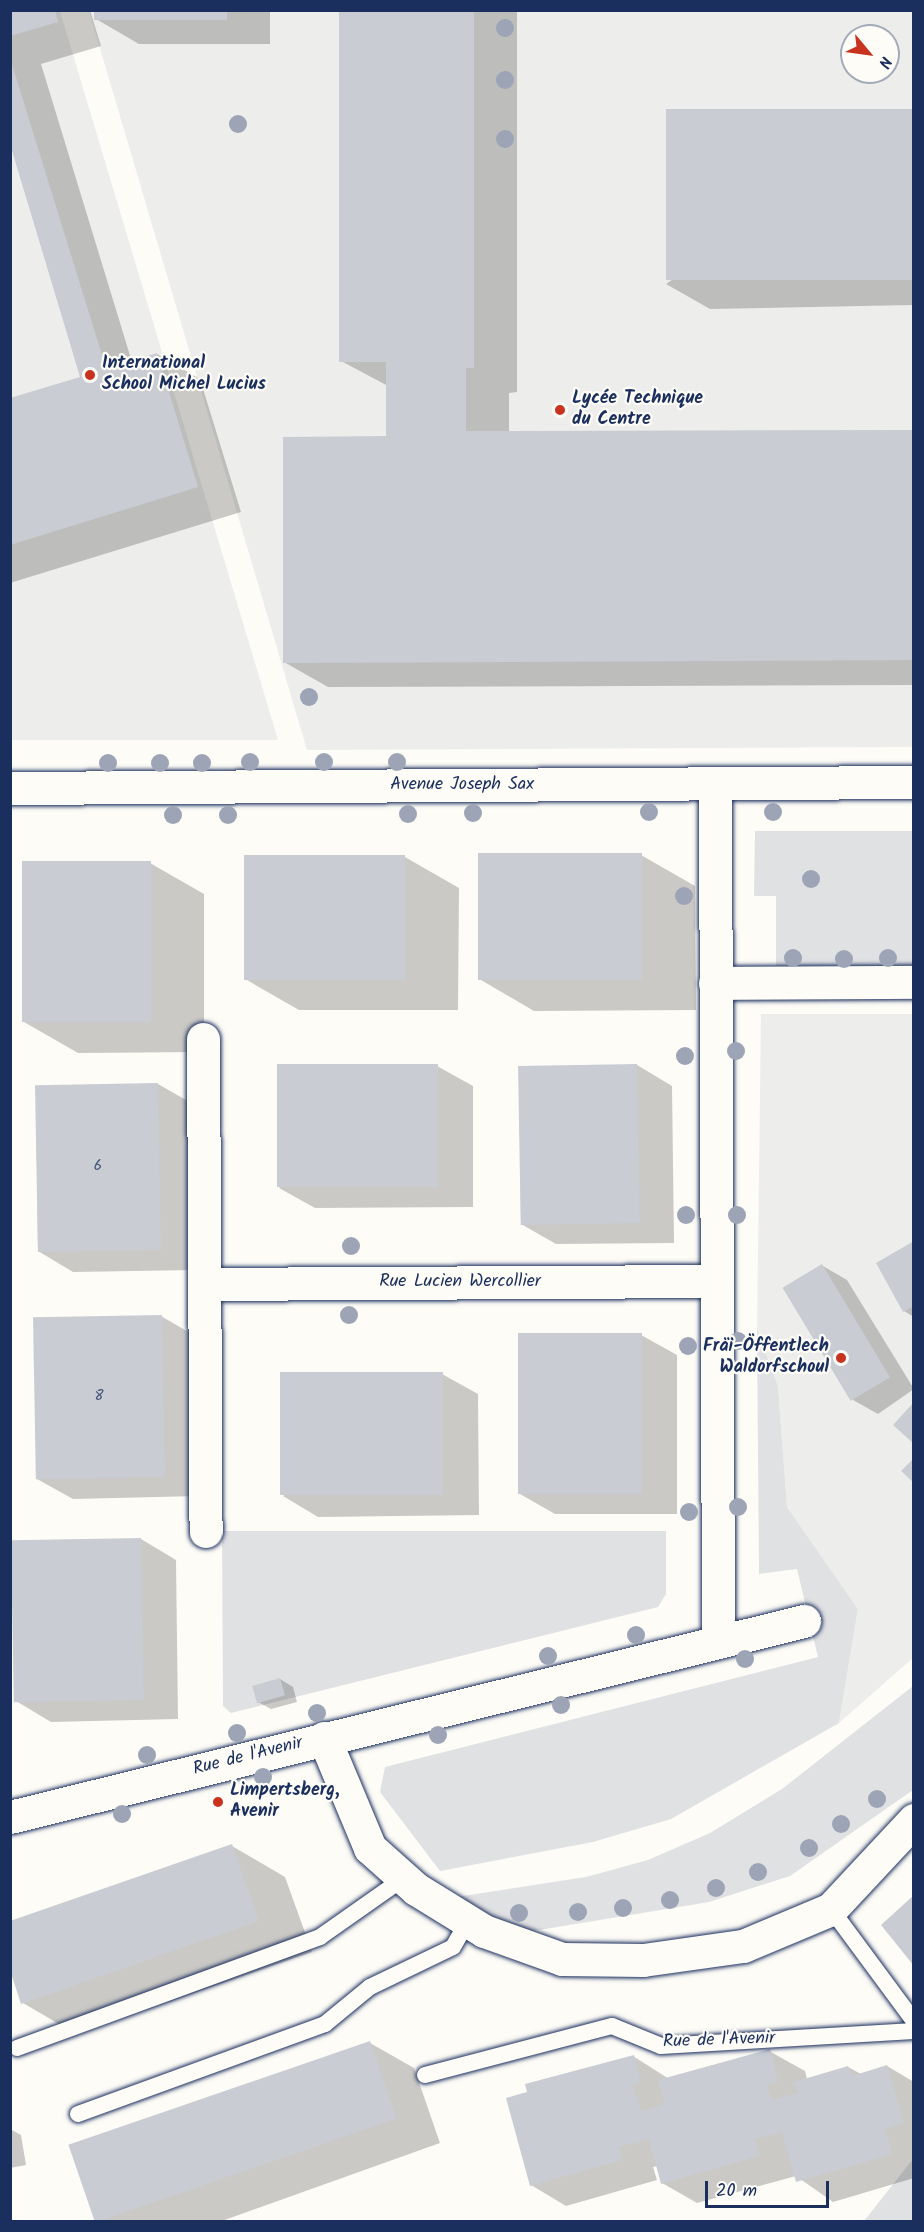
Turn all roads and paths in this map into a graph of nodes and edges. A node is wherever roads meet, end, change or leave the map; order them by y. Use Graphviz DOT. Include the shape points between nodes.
graph roads {
  1 [pos="914,782"];
  2 [pos="715,783"];
  3 [pos="10,788"];
  4 [pos="914,982"];
  5 [pos="716,983"];
  6 [pos="203,1040"];
  7 [pos="716,1281"];
  8 [pos="204,1284"];
  9 [pos="206,1531"];
  10 [pos="804,1622"];
  11 [pos="718,1642"];
  12 [pos="324,1738"];
  13 [pos="10,1817"];
  14 [pos="914,1820"];
  15 [pos="405,1878"];
  16 [pos="831,1909"];
  17 [pos="468,1921"];
  18 [pos="914,2021"];
  19 [pos="914,2031"];
  20 [pos="17,2048"];
  21 [pos="425,2075"];
  22 [pos="78,2114"];
  1 -- 2 [label="street, Avenue Joseph Sax"];
  2 -- 3 [label="street, Avenue Joseph Sax"];
  2 -- 5 [label="street"];
  4 -- 5 [label="street"];
  5 -- 7 [label="street"];
  6 -- 8 [label="street"];
  7 -- 8 [label="street, Rue Lucien Wercollier"];
  7 -- 11 [label="street"];
  8 -- 9 [label="street"];
  10 -- 11 [label="street"];
  11 -- 12 [label="street"];
  12 -- 13 [label="street, Rue de l'Avenir"];
  12 -- 15 [label="street, Rue de l'Avenir" via="370,1848"];
  14 -- 16 [label="street, Rue de l'Avenir"];
  15 -- 17 [label="street, Rue de l'Avenir"];
  15 -- 20 [label="lane" via="320,1937"];
  16 -- 17 [label="street, Rue de l'Avenir" via="743,1946 643,1960 561,1959"];
  16 -- 18 [label="lane"];
  17 -- 22 [label="lane" via="453,1947 370,1987 325,2024"];
  19 -- 21 [label="lane, Rue de l'Avenir" via="661,2046 612,2026"];
}
